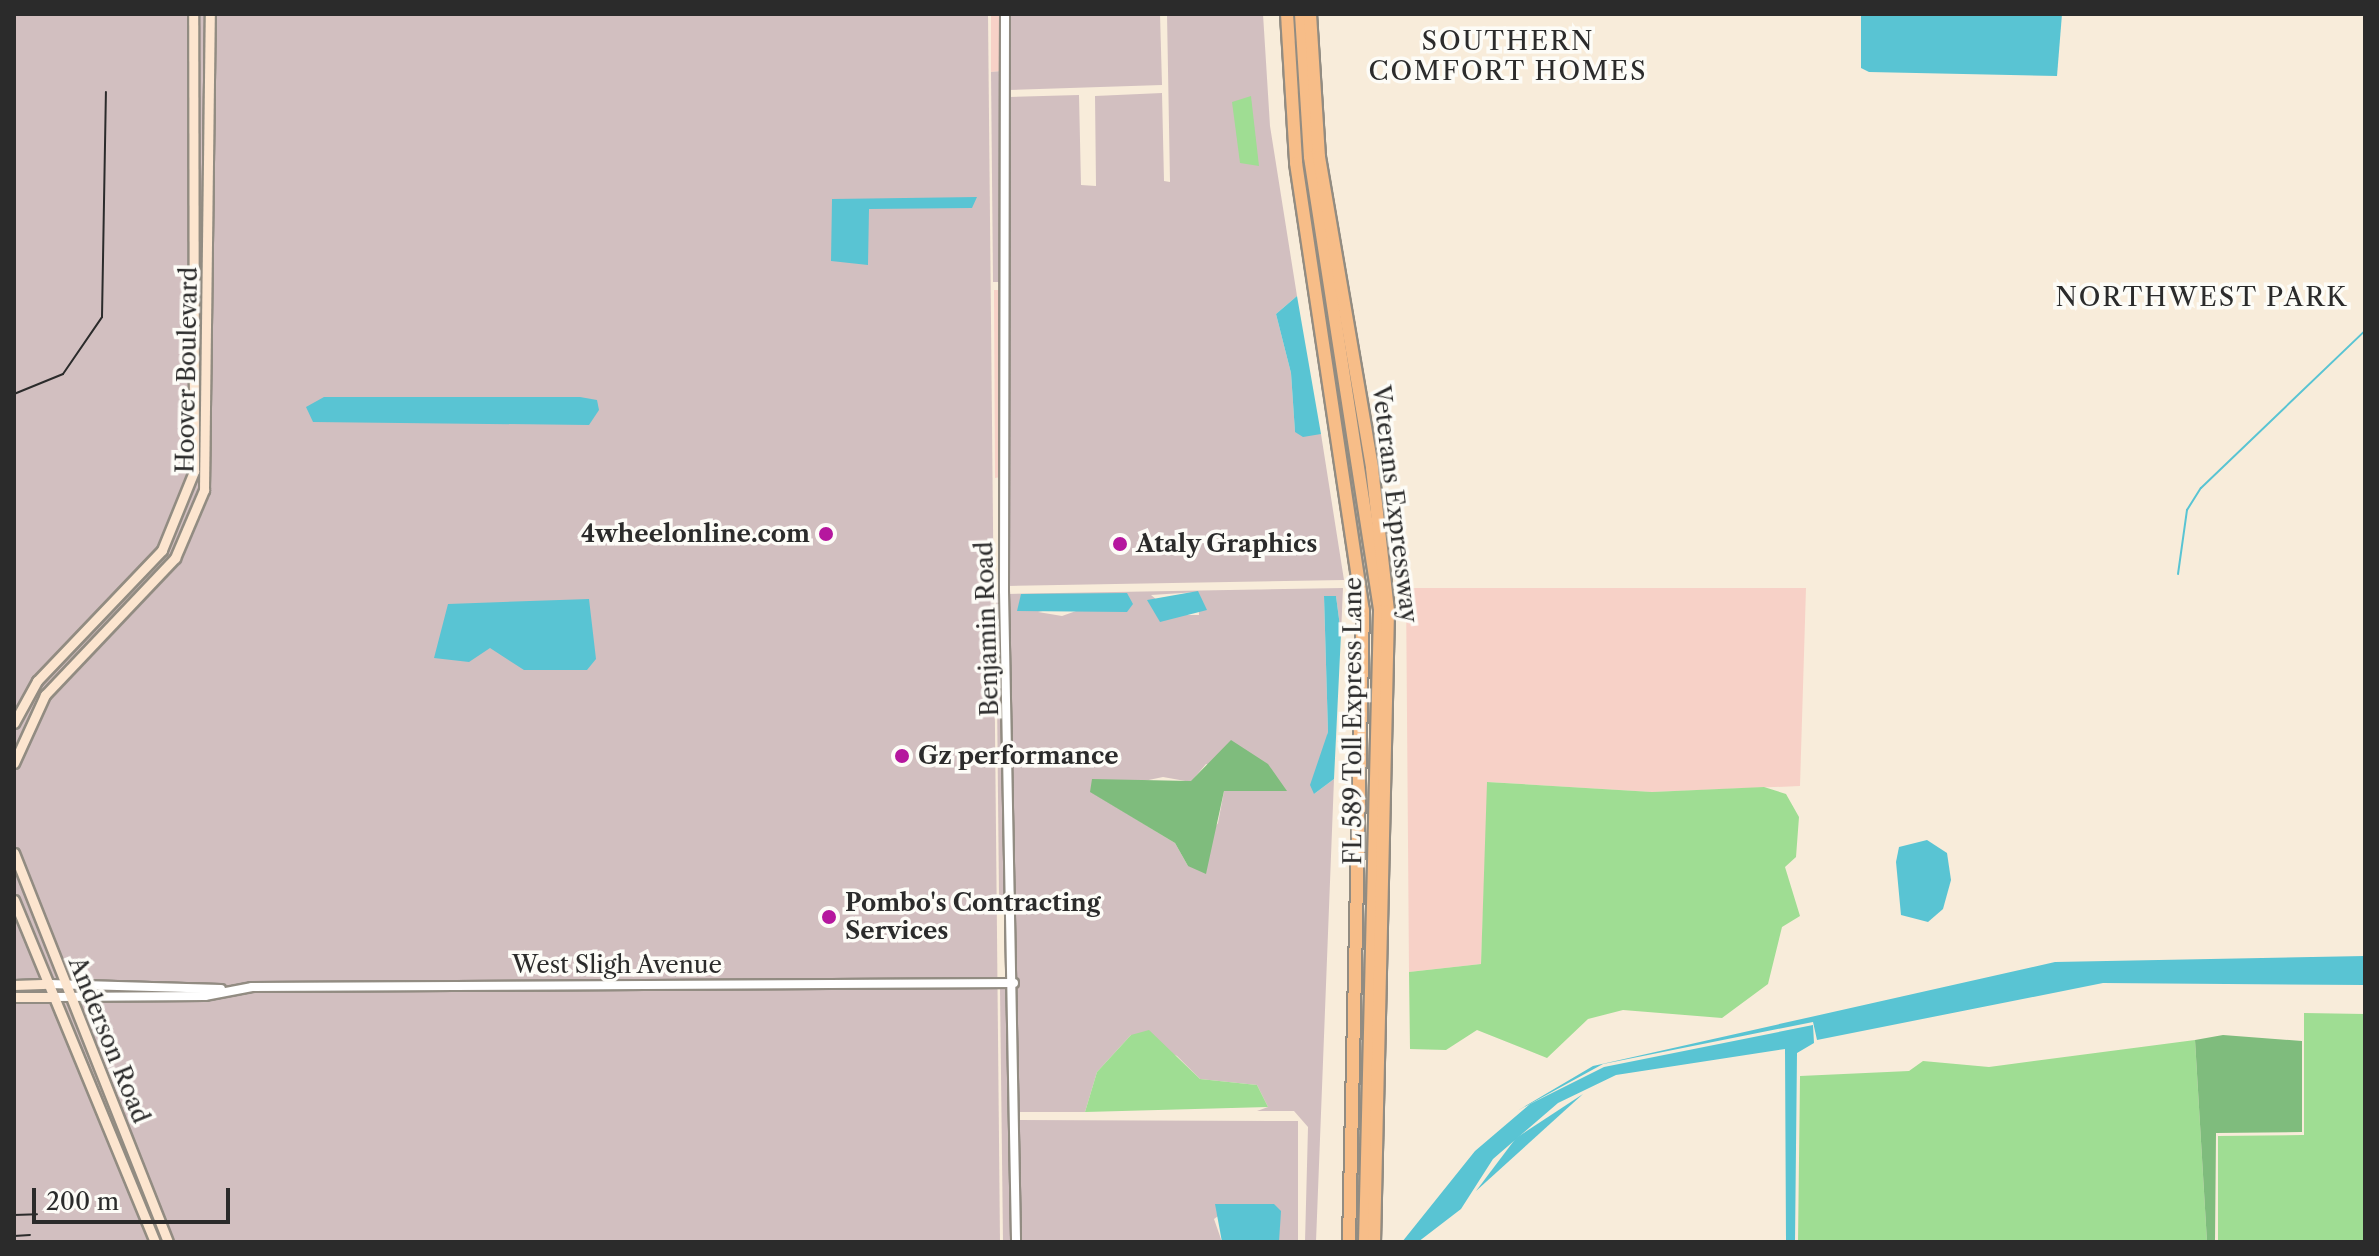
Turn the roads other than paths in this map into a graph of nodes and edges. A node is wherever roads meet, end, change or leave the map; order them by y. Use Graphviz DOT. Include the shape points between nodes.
graph roads {
  1 [pos="193,14"];
  2 [pos="210,14"];
  3 [pos="1005,14"];
  4 [pos="1287,14"];
  5 [pos="1301,14"];
  6 [pos="1310,14"];
  7 [pos="1380,555"];
  8 [pos="1384,611"];
  9 [pos="14,723"];
  10 [pos="14,761"];
  11 [pos="14,853"];
  12 [pos="14,900"];
  13 [pos="1014,983"];
  14 [pos="49,984"];
  15 [pos="14,985"];
  16 [pos="65,985"];
  17 [pos="221,989"];
  18 [pos="14,997"];
  19 [pos="54,997"];
  20 [pos="70,997"];
  21 [pos="155,1242"];
  22 [pos="168,1242"];
  23 [pos="1016,1242"];
  24 [pos="1349,1242"];
  25 [pos="1365,1242"];
  26 [pos="1374,1242"];
  1 -- 9 [label="main road, Hoover Boulevard" via="194,471 162,550 37,681"];
  2 -- 10 [label="main road, Hoover Boulevard" via="204,490 175,558 45,695"];
  3 -- 13 [label="street, Benjamin Road" via="1004,591"];
  4 -- 24 [label="highway, Veterans Expressway" via="1294,150 1359,555 1363,610"];
  5 -- 7 [label="highway, FL 589 Toll Express Lane" via="1308,144"];
  6 -- 7 [label="highway, Veterans Expressway" via="1319,157"];
  7 -- 8 [label="highway, Veterans Expressway"];
  8 -- 25 [label="highway, FL 589 Toll Express Lane"];
  8 -- 26 [label="highway, Veterans Expressway"];
  11 -- 16 [label="main road, Anderson Road"];
  12 -- 14 [label="main road, Anderson Road"];
  13 -- 17 [label="street, West Sligh Avenue"];
  13 -- 23 [label="street, Benjamin Road"];
  14 -- 15 [label="main road, West Sligh Avenue"];
  14 -- 16 [label="street, West Sligh Avenue"];
  14 -- 19 [label="main road, Anderson Road"];
  16 -- 17 [label="street, West Sligh Avenue"];
  16 -- 20 [label="main road, Anderson Road"];
  17 -- 20 [label="street, West Sligh Avenue" via="205,996"];
  18 -- 19 [label="main road, West Sligh Avenue"];
  19 -- 20 [label="street, West Sligh Avenue"];
  19 -- 21 [label="main road, Anderson Road"];
  20 -- 22 [label="main road, Anderson Road"];
}
